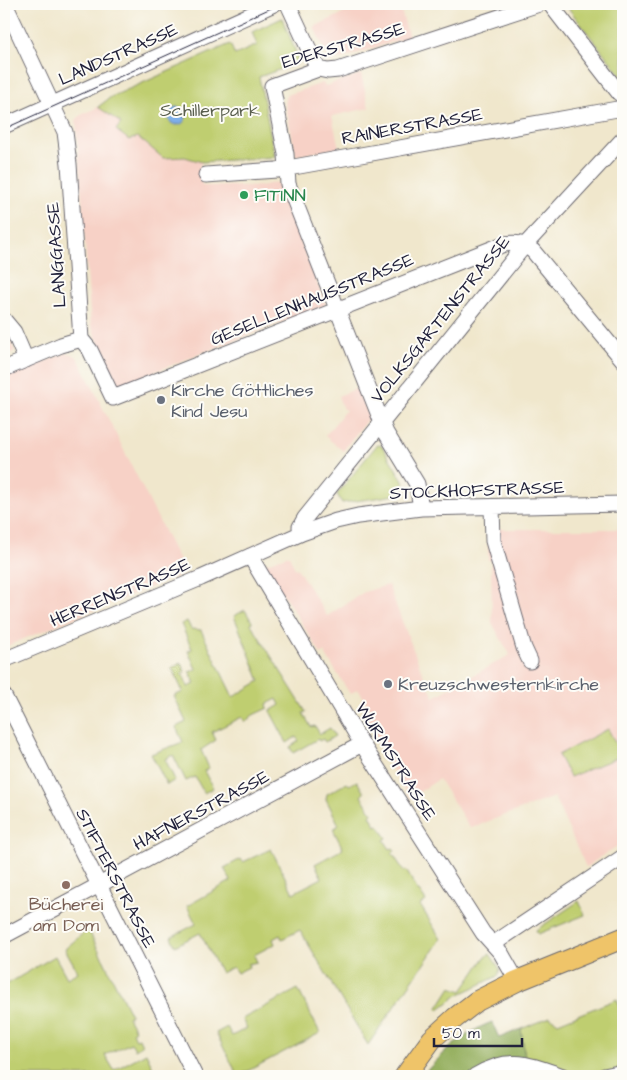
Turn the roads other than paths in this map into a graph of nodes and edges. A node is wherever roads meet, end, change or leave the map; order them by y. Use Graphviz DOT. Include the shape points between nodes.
graph roads {
  1 [pos="5,4"];
  2 [pos="274,4"];
  3 [pos="288,4"];
  4 [pos="539,4"];
  5 [pos="550,4"];
  6 [pos="318,69"];
  7 [pos="623,96"];
  8 [pos="52,104"];
  9 [pos="623,108"];
  10 [pos="4,126"];
  11 [pos="623,139"];
  12 [pos="287,169"];
  13 [pos="206,175"];
  14 [pos="521,243"];
  15 [pos="338,310"];
  16 [pos="4,320"];
  17 [pos="81,339"];
  18 [pos="26,360"];
  19 [pos="623,360"];
  20 [pos="4,369"];
  21 [pos="114,398"];
  22 [pos="382,421"];
  23 [pos="623,504"];
  24 [pos="492,507"];
  25 [pos="421,508"];
  26 [pos="302,533"];
  27 [pos="250,556"];
  28 [pos="4,660"];
  29 [pos="530,661"];
  30 [pos="4,696"];
  31 [pos="362,744"];
  32 [pos="623,857"];
  33 [pos="98,884"];
  34 [pos="4,936"];
  35 [pos="623,938"];
  36 [pos="493,944"];
  37 [pos="518,982"];
  38 [pos="623,1072"];
  39 [pos="195,1076"];
  40 [pos="405,1076"];
  41 [pos="475,1076"];
  42 [pos="563,1076"];
  43 [pos="604,1076"];
  1 -- 8 [label="street, LANGGASSE"];
  2 -- 8 [label="street, LANDSTRASSE"];
  3 -- 6 [label="street"];
  4 -- 6 [label="street, EDERSTRASSE" via="338,70"];
  5 -- 7 [label="street"];
  6 -- 12 [label="street, EDERSTRASSE" via="272,86"];
  8 -- 10 [label="street, LANDSTRASSE"];
  8 -- 17 [label="street, LANGGASSE" via="65,132 68,156"];
  9 -- 12 [label="street, RAINERSTRASSE"];
  11 -- 14 [label="street, VOLKSGARTENSTRASSE"];
  12 -- 13 [label="street, RAINERSTRASSE"];
  12 -- 15 [label="street" via="288,184"];
  14 -- 15 [label="street, GESELLENHAUSSTRASSE" via="504,244"];
  14 -- 19 [label="street" via="533,251"];
  14 -- 22 [label="street, VOLKSGARTENSTRASSE"];
  15 -- 21 [label="street, GESELLENHAUSSTRASSE"];
  15 -- 22 [label="street"];
  16 -- 18 [label="street" via="14,332"];
  17 -- 18 [label="street"];
  17 -- 21 [label="street, LANGGASSE"];
  18 -- 20 [label="street"];
  22 -- 25 [label="street" via="417,484"];
  22 -- 26 [label="street, VOLKSGARTENSTRASSE" via="305,518 300,527"];
  23 -- 24 [label="street, STOCKHOFSTRASSE"];
  24 -- 25 [label="street, STOCKHOFSTRASSE"];
  24 -- 29 [label="street" via="493,541"];
  25 -- 26 [label="street, STOCKHOFSTRASSE" via="358,516"];
  26 -- 27 [label="street, STOCKHOFSTRASSE"];
  27 -- 28 [label="street, HERRENSTRASSE"];
  27 -- 31 [label="street, WURMSTRASSE"];
  30 -- 33 [label="street, STIFTERSTRASSE"];
  31 -- 33 [label="street, HAFNERSTRASSE"];
  31 -- 36 [label="street, WURMSTRASSE" via="482,933"];
  32 -- 36 [label="street"];
  33 -- 34 [label="street, HAFNERSTRASSE"];
  33 -- 39 [label="street, STIFTERSTRASSE"];
  35 -- 37 [label="main road"];
  36 -- 37 [label="street, WURMSTRASSE"];
  37 -- 40 [label="main road" via="478,1001 455,1018 432,1039"];
  38 -- 43 [label="street"];
  41 -- 42 [label="street" via="512,1063"];
}
